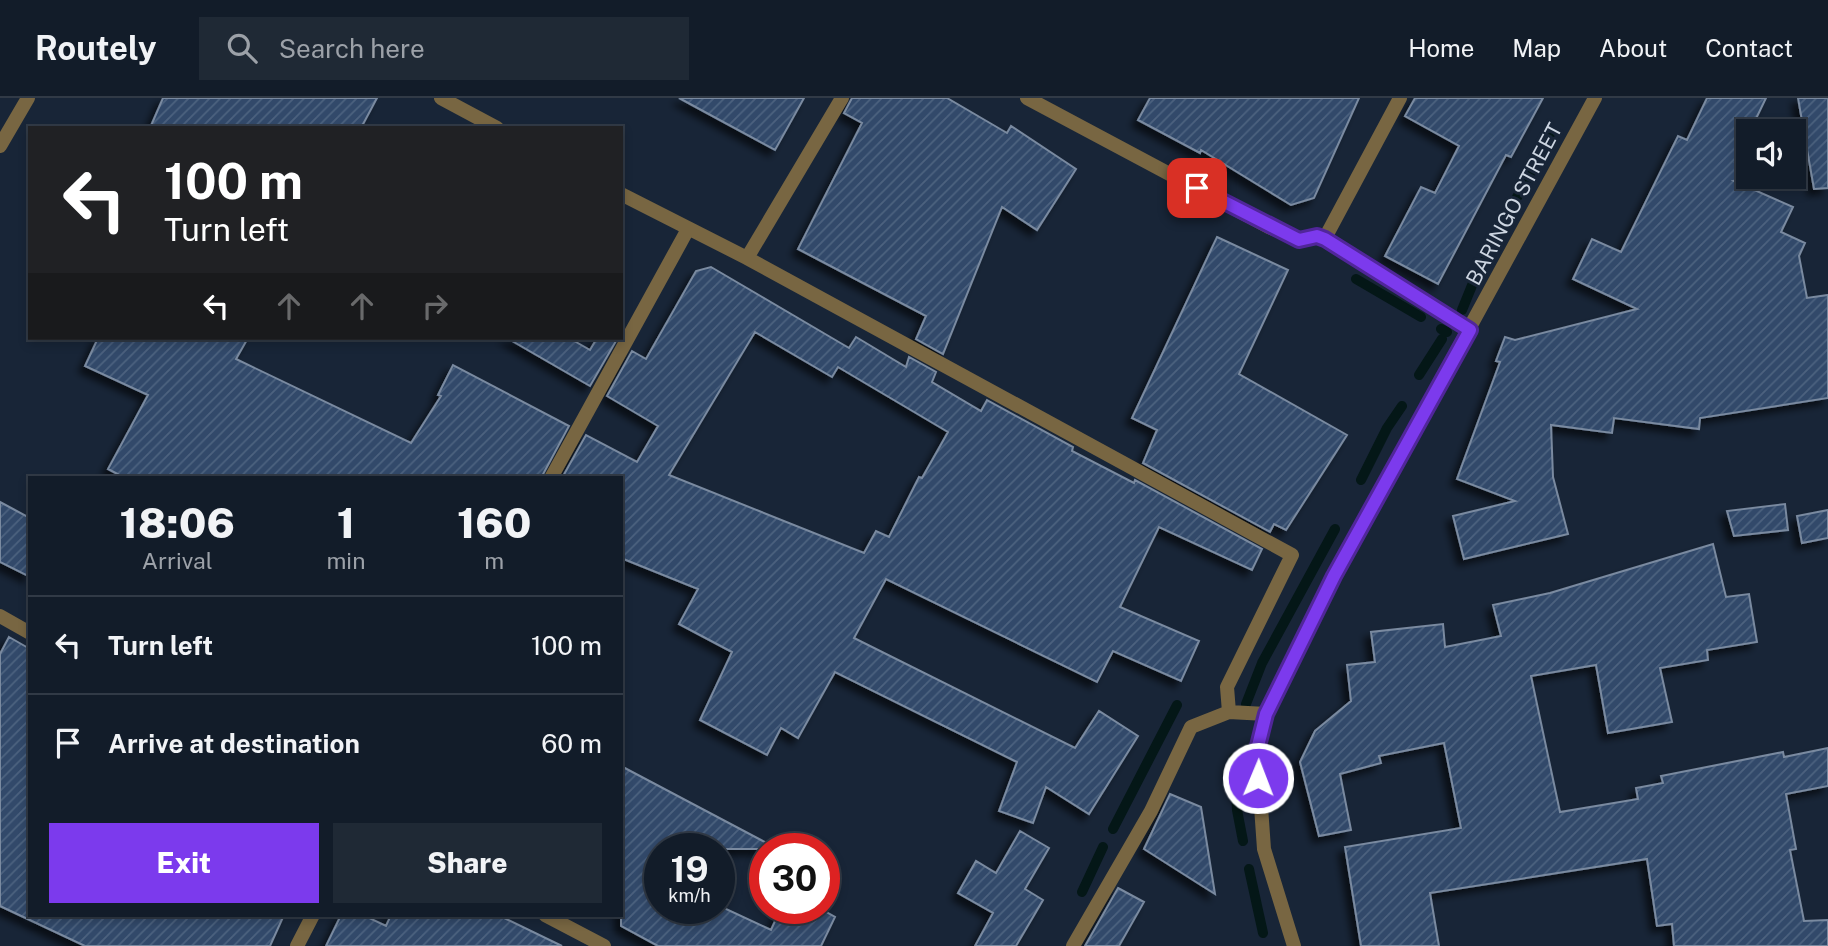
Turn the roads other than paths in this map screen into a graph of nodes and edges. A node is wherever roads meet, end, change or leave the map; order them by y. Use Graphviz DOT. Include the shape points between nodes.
graph roads {
  1 [pos="27,98"];
  2 [pos="441,98"];
  3 [pos="842,98"];
  4 [pos="1027,98"];
  5 [pos="1400,98"];
  6 [pos="1595,98"];
  7 [pos="493,126"];
  8 [pos="0,146"];
  9 [pos="623,195"];
  10 [pos="688,229"];
  11 [pos="1325,239"];
  12 [pos="747,258"];
  13 [pos="1470,330"];
  14 [pos="552,476"];
  15 [pos="0,617"];
  16 [pos="28,632"];
  17 [pos="1229,712"];
  18 [pos="1266,714"];
  19 [pos="312,917"];
  20 [pos="549,917"];
  21 [pos="297,946"];
  22 [pos="604,946"];
  23 [pos="1073,946"];
  24 [pos="1294,946"];
  1 -- 8 [label="street"];
  2 -- 7 [label="street"];
  3 -- 12 [label="street"];
  4 -- 11 [label="street" via="1269,227 1299,240"];
  5 -- 11 [label="street"];
  6 -- 13 [label="street, BARINGO STREET"];
  9 -- 10 [label="street"];
  10 -- 12 [label="street"];
  10 -- 14 [label="street"];
  11 -- 13 [label="street"];
  12 -- 17 [label="street" via="1292,555 1227,687"];
  13 -- 18 [label="street, BARINGO STREET" via="1334,576"];
  15 -- 16 [label="street"];
  17 -- 18 [label="street"];
  17 -- 23 [label="street" via="1191,727 1151,811"];
  18 -- 24 [label="street, BARINGO STREET" via="1257,750 1264,849"];
  19 -- 21 [label="street"];
  20 -- 22 [label="street"];
}
